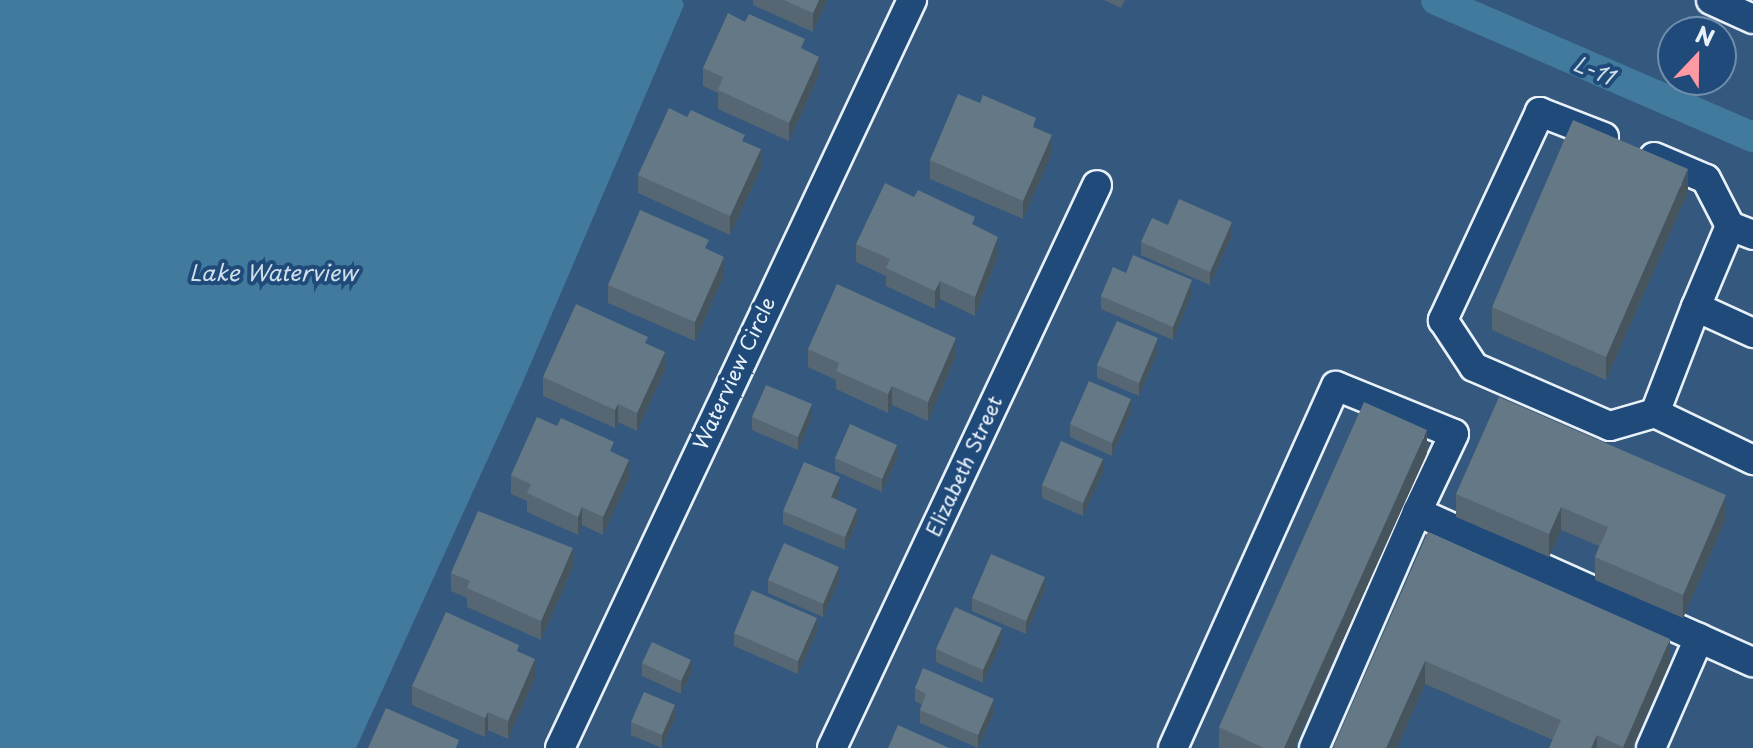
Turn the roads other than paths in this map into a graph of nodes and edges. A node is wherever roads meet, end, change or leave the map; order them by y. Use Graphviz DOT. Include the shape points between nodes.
graph roads {
  1 [pos="912,0"];
  2 [pos="1711,0"];
  3 [pos="1753,19"];
  4 [pos="1097,185"];
  5 [pos="1742,230"];
  6 [pos="1696,307"];
  7 [pos="1753,333"];
  8 [pos="1655,413"];
  9 [pos="1753,460"];
  10 [pos="1417,512"];
  11 [pos="1699,638"];
  12 [pos="1753,662"];
  13 [pos="560,748"];
  14 [pos="832,748"];
  15 [pos="1173,748"];
  16 [pos="1314,748"];
  17 [pos="1651,748"];
  1 -- 13 [label="street, Waterview Circle"];
  2 -- 3 [label="street"];
  4 -- 14 [label="street, Elizabeth Street"];
  5 -- 6 [label="street"];
  5 -- 8 [label="street" via="1706,179 1540,112 1443,320 1474,367 1610,426"];
  6 -- 7 [label="street"];
  6 -- 8 [label="street"];
  8 -- 9 [label="street"];
  10 -- 11 [label="street"];
  10 -- 15 [label="street" via="1454,434 1336,386"];
  10 -- 16 [label="street"];
  11 -- 12 [label="street"];
  11 -- 17 [label="street"];
}
